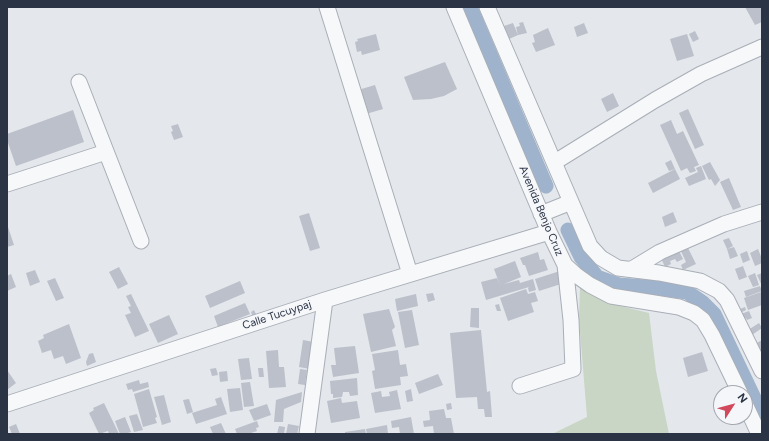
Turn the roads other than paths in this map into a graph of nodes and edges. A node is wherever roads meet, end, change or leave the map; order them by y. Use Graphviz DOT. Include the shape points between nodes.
graph roads {
  1 [pos="327,7"];
  2 [pos="454,7"];
  3 [pos="487,7"];
  4 [pos="762,47"];
  5 [pos="79,82"];
  6 [pos="106,152"];
  7 [pos="555,162"];
  8 [pos="7,184"];
  9 [pos="571,202"];
  10 [pos="762,212"];
  11 [pos="541,214"];
  12 [pos="548,232"];
  13 [pos="141,242"];
  14 [pos="565,265"];
  15 [pos="632,269"];
  16 [pos="410,274"];
  17 [pos="324,300"];
  18 [pos="762,371"];
  19 [pos="736,385"];
  20 [pos="520,386"];
  21 [pos="7,404"];
  22 [pos="753,421"];
  23 [pos="307,434"];
  24 [pos="759,434"];
  1 -- 16 [label="street"];
  2 -- 11 [label="street, Avenida Benjo Cruz"];
  3 -- 7 [label="street"];
  4 -- 7 [label="street" via="701,74"];
  5 -- 6 [label="street"];
  6 -- 8 [label="street"];
  6 -- 13 [label="street"];
  7 -- 9 [label="street"];
  9 -- 11 [label="street"];
  9 -- 15 [label="street" via="590,246 601,258 618,268"];
  10 -- 15 [label="street" via="724,224 660,252"];
  11 -- 12 [label="street, Avenida Benjo Cruz"];
  12 -- 14 [label="street, Avenida Benjo Cruz"];
  12 -- 16 [label="street, Calle Tucuypaj"];
  14 -- 19 [label="street, Avenida Benjo Cruz" via="576,276 611,296 679,307 694,313 703,320 712,334"];
  14 -- 20 [label="street" via="573,369"];
  15 -- 18 [label="street" via="700,281 718,291 727,300"];
  16 -- 17 [label="street, Calle Tucuypaj"];
  17 -- 21 [label="street, Calle Tucuypaj"];
  17 -- 23 [label="street"];
  22 -- 24 [label="street"];
}
